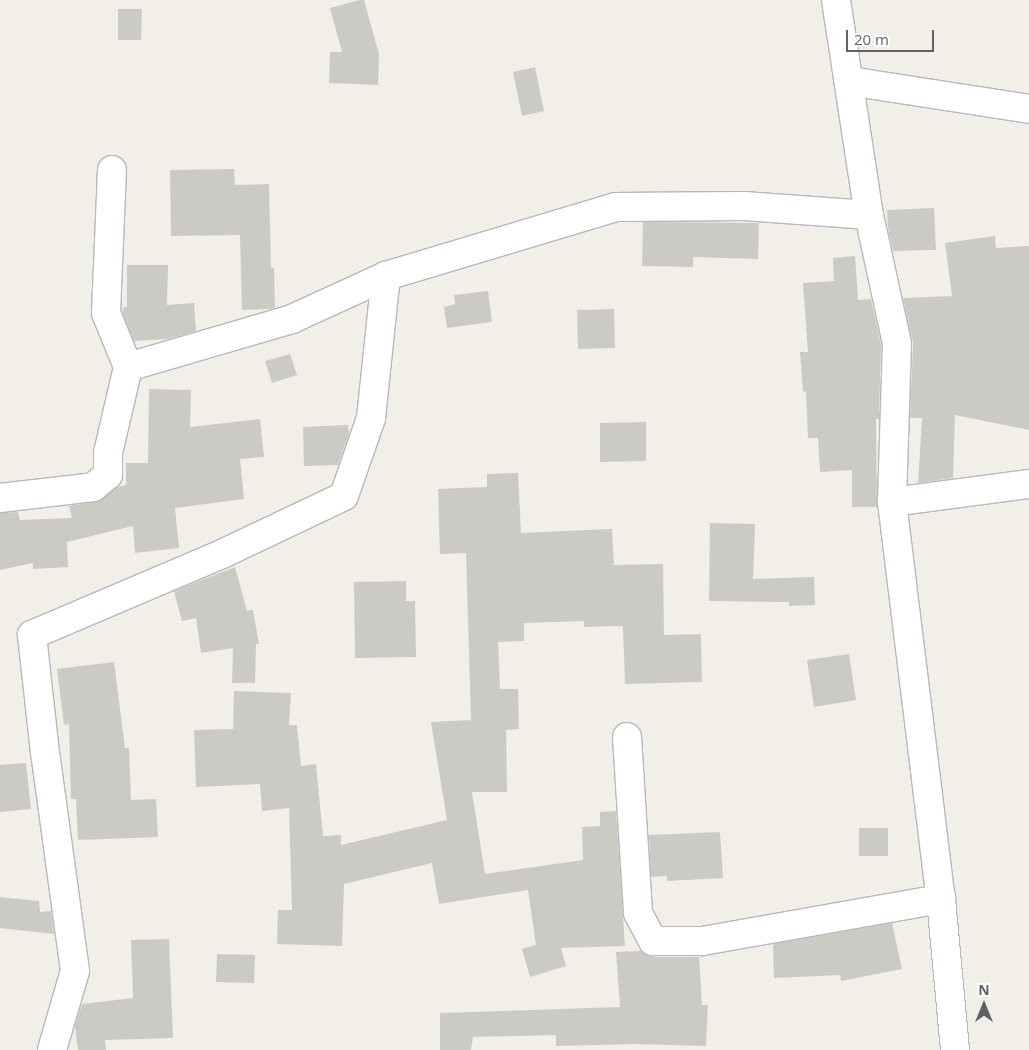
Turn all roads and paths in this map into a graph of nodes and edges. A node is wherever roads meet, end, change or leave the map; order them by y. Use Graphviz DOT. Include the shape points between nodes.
graph roads {
  1 [pos="836,0"];
  2 [pos="849,81"];
  3 [pos="1029,109"];
  4 [pos="112,170"];
  5 [pos="869,215"];
  6 [pos="386,276"];
  7 [pos="128,366"];
  8 [pos="1029,484"];
  9 [pos="0,498"];
  10 [pos="892,502"];
  11 [pos="627,737"];
  12 [pos="941,899"];
  13 [pos="52,1050"];
  14 [pos="955,1050"];
  1 -- 2 [label="street"];
  2 -- 3 [label="street"];
  2 -- 5 [label="street"];
  4 -- 7 [label="street" via="106,313"];
  5 -- 6 [label="street" via="744,206 616,207"];
  5 -- 10 [label="street" via="897,343"];
  6 -- 7 [label="street" via="292,319"];
  6 -- 13 [label="street" via="371,418 344,496 222,554 32,635 75,971"];
  7 -- 9 [label="street" via="108,453 108,475 93,488"];
  8 -- 10 [label="street"];
  10 -- 12 [label="street"];
  11 -- 12 [label="street" via="638,913 653,941 702,941"];
  12 -- 14 [label="street"];
}
